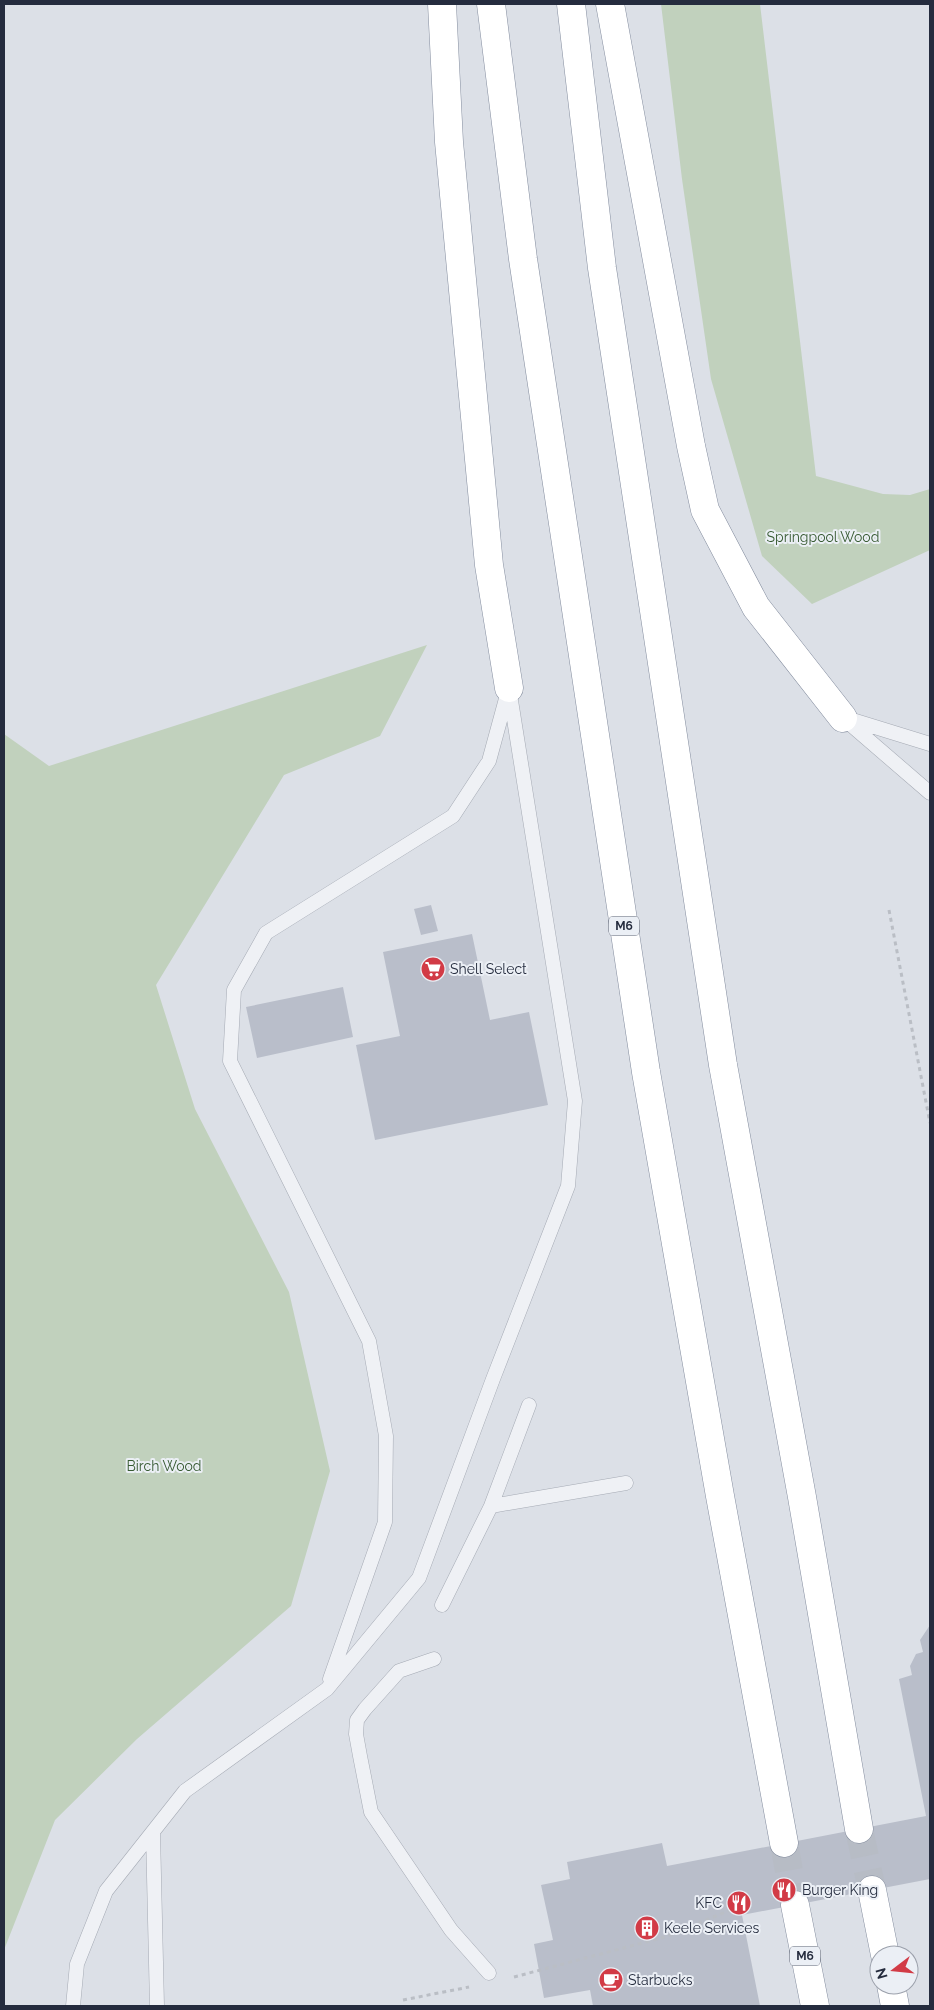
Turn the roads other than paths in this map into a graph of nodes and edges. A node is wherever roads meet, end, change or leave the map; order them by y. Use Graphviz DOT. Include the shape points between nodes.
graph roads {
  1 [pos="442,4"];
  2 [pos="491,4"];
  3 [pos="571,4"];
  4 [pos="610,4"];
  5 [pos="509,688"];
  6 [pos="843,718"];
  7 [pos="930,744"];
  8 [pos="930,793"];
  9 [pos="529,1406"];
  10 [pos="626,1483"];
  11 [pos="491,1506"];
  12 [pos="442,1605"];
  13 [pos="434,1659"];
  14 [pos="326,1689"];
  15 [pos="859,1829"];
  16 [pos="152,1833"];
  17 [pos="784,1843"];
  18 [pos="872,1890"];
  19 [pos="795,1905"];
  20 [pos="883,1945"];
  21 [pos="489,1973"];
  22 [pos="73,2006"];
  23 [pos="157,2006"];
  24 [pos="815,2006"];
  1 -- 5 [label="highway" via="449,142 489,565"];
  2 -- 17 [label="highway, M6" via="524,268 646,1072"];
  3 -- 15 [label="highway" via="604,278 723,1065"];
  4 -- 6 [label="highway" via="705,510 756,607"];
  5 -- 14 [label="lane" via="575,1101 568,1186 419,1578"];
  5 -- 14 [label="lane" via="489,761 453,816 266,933 234,990 230,1061 369,1341 386,1436 385,1522"];
  6 -- 7 [label="lane"];
  6 -- 8 [label="lane"];
  9 -- 11 [label="lane"];
  10 -- 11 [label="lane"];
  11 -- 12 [label="lane"];
  13 -- 21 [label="lane" via="398,1670 357,1720 358,1748 371,1812 451,1930"];
  14 -- 16 [label="lane" via="185,1791"];
  16 -- 22 [label="lane" via="106,1891 77,1964"];
  16 -- 23 [label="lane"];
  18 -- 20 [label="highway"];
  19 -- 24 [label="highway, M6"];
}
